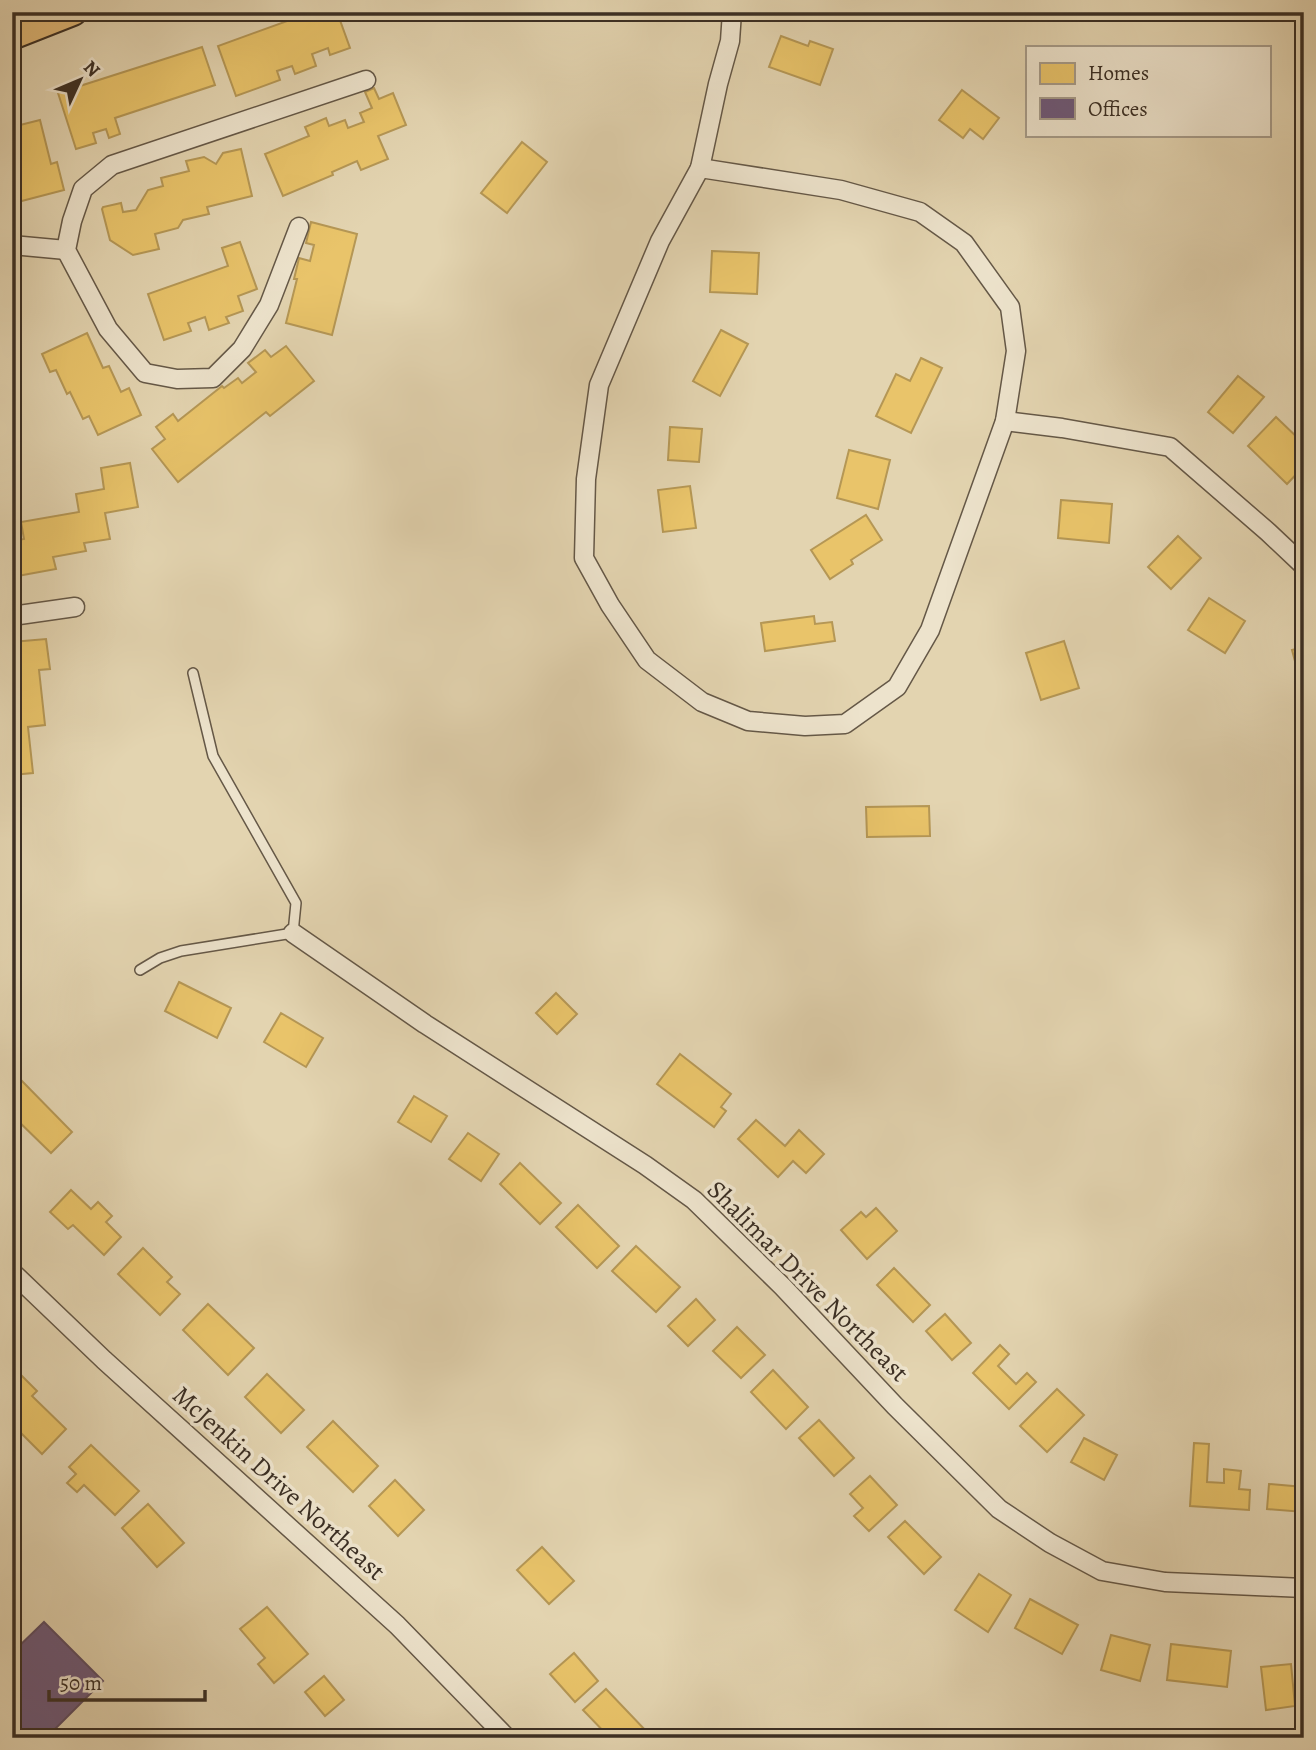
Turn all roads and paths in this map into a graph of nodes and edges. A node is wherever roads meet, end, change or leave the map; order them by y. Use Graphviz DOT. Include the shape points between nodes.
graph roads {
  1 [pos="73,12"];
  2 [pos="732,12"];
  3 [pos="12,36"];
  4 [pos="366,80"];
  5 [pos="700,169"];
  6 [pos="299,227"];
  7 [pos="12,245"];
  8 [pos="66,250"];
  9 [pos="1004,421"];
  10 [pos="1303,565"];
  11 [pos="75,607"];
  12 [pos="12,616"];
  13 [pos="193,673"];
  14 [pos="293,933"];
  15 [pos="140,970"];
  16 [pos="12,1272"];
  17 [pos="1304,1588"];
  18 [pos="507,1738"];
  1 -- 3 [label="main road"];
  2 -- 5 [label="street" via="730,41"];
  4 -- 8 [label="street" via="112,164 83,189"];
  5 -- 9 [label="street" via="841,190 920,212 964,243 1010,307 1016,351"];
  5 -- 9 [label="street" via="660,241 599,386 586,479 584,558 647,660 702,702 748,721 805,726 845,723 897,687 930,630"];
  6 -- 8 [label="street" via="269,305 242,349 213,378 177,379 145,373 107,329"];
  7 -- 8 [label="street"];
  9 -- 10 [label="street" via="1170,447"];
  11 -- 12 [label="street"];
  13 -- 14 [label="lane" via="213,756 296,903"];
  14 -- 15 [label="lane" via="181,951"];
  14 -- 17 [label="street, Shalimar Drive Northeast" via="694,1200 999,1509 1050,1543 1102,1571 1165,1582"];
  16 -- 18 [label="street, McJenkin Drive Northeast" via="397,1625"];
}
